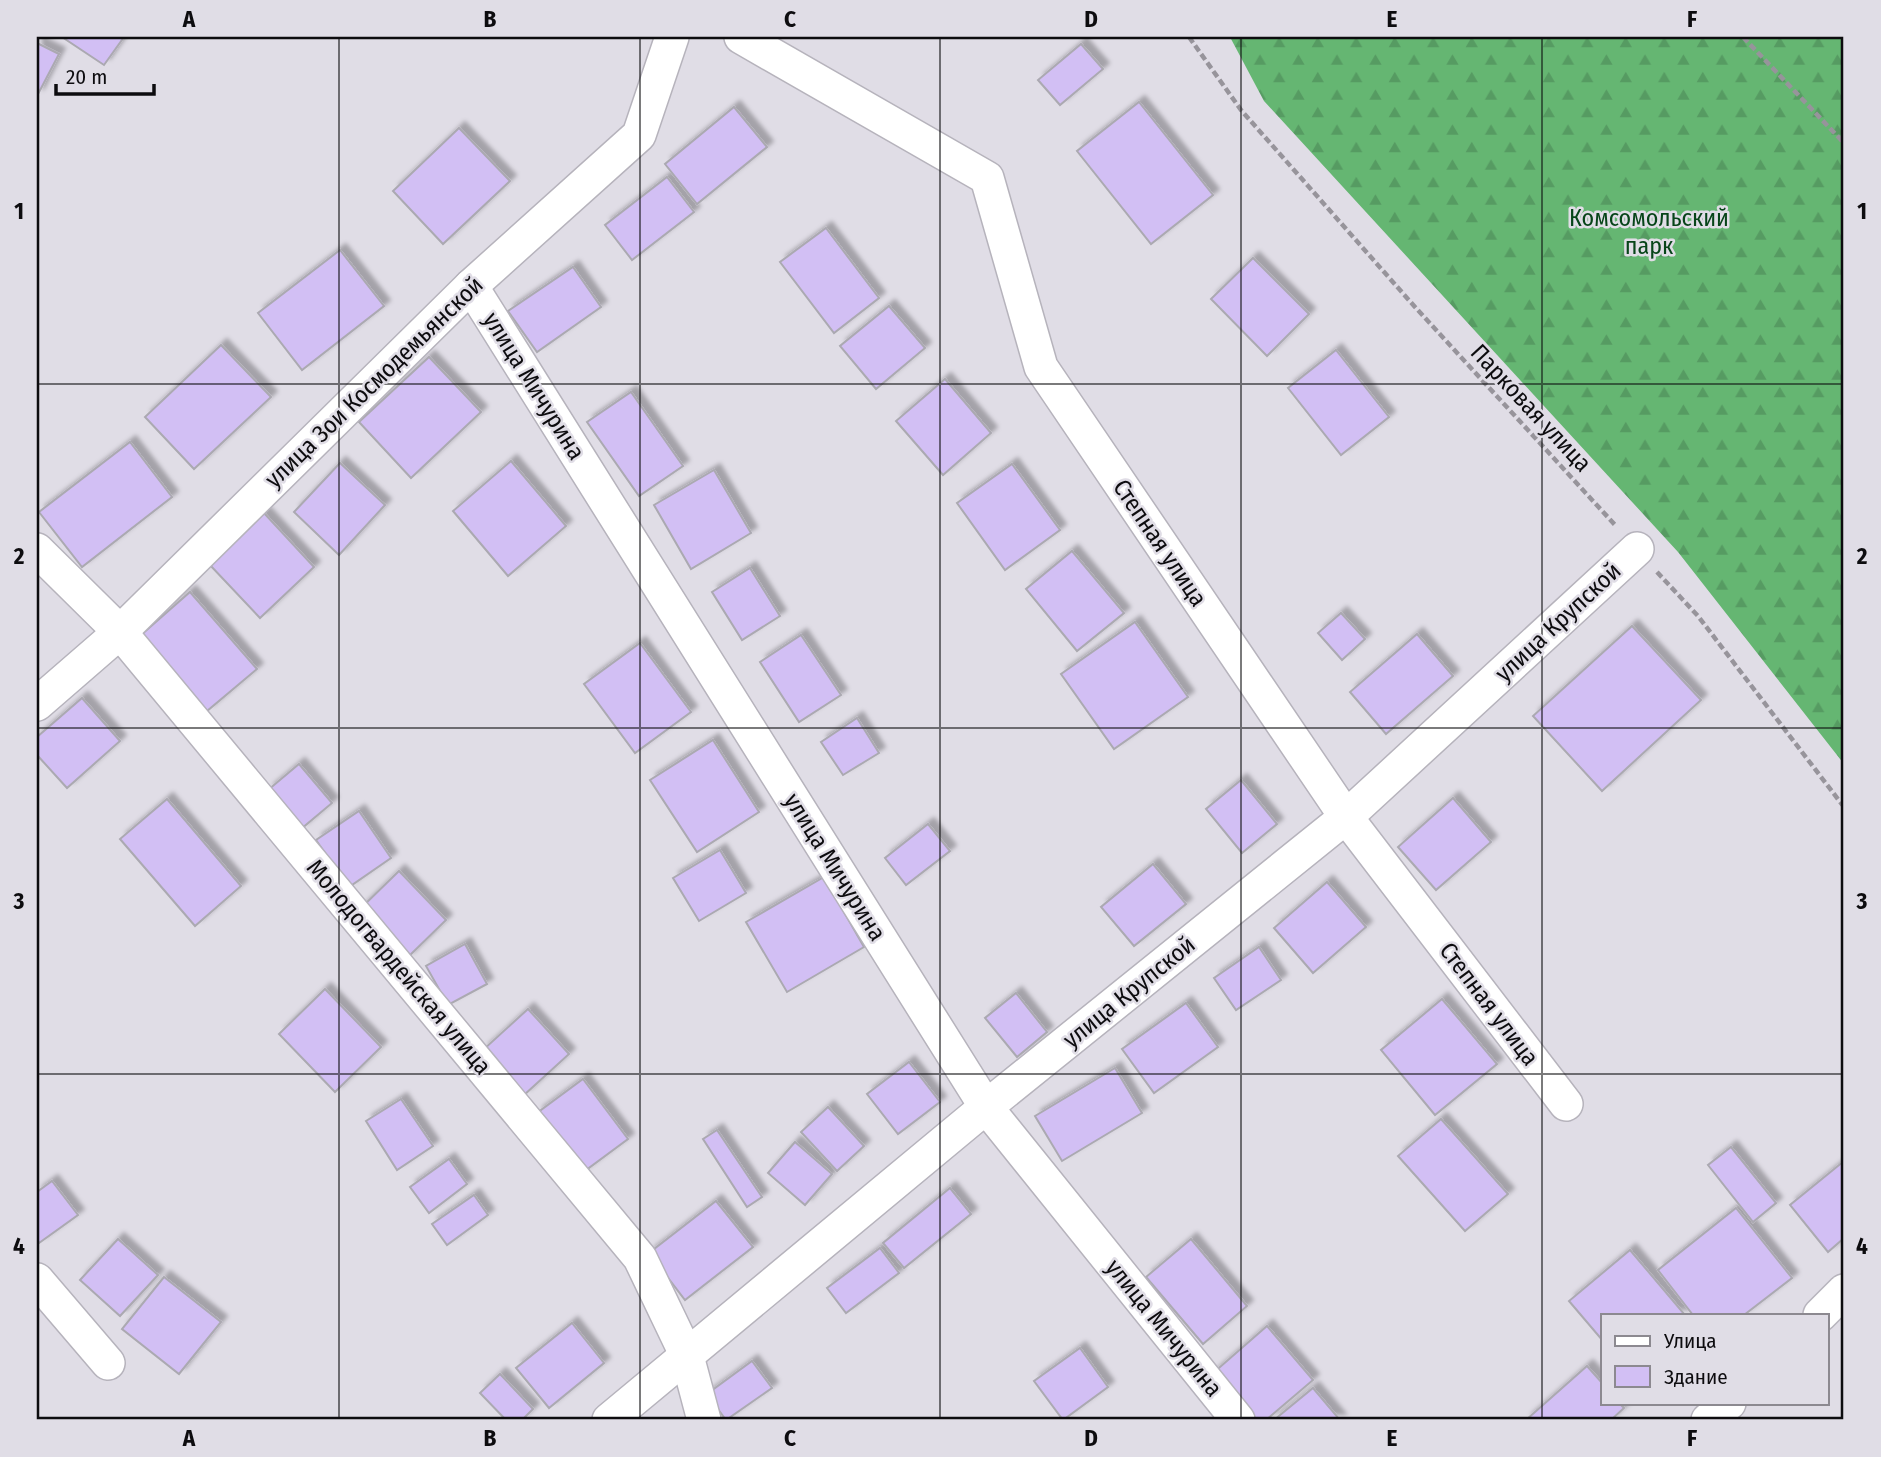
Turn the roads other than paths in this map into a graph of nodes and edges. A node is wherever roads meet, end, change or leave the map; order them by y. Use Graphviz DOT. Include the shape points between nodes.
graph roads {
  1 [pos="672,37"];
  2 [pos="741,37"];
  3 [pos="471,286"];
  4 [pos="1637,549"];
  5 [pos="37,550"];
  6 [pos="120,632"];
  7 [pos="37,704"];
  8 [pos="1346,817"];
  9 [pos="1566,1104"];
  10 [pos="986,1107"];
  11 [pos="37,1280"];
  12 [pos="1844,1291"];
  13 [pos="1822,1314"];
  14 [pos="687,1356"];
  15 [pos="108,1363"];
  16 [pos="1728,1404"];
  17 [pos="609,1420"];
  18 [pos="704,1420"];
  19 [pos="1238,1420"];
  20 [pos="1708,1420"];
  1 -- 3 [label="street, улица Зои Космодемьянской" via="639,135"];
  2 -- 8 [label="street, Степная улица" via="987,178 1041,368"];
  3 -- 6 [label="street, улица Зои Космодемьянской"];
  3 -- 10 [label="street, улица Мичурина"];
  4 -- 8 [label="street, улица Крупской"];
  5 -- 6 [label="street, Молодогвардейская улица"];
  6 -- 7 [label="street, улица Зои Космодемьянской"];
  6 -- 14 [label="street, Молодогвардейская улица" via="640,1258"];
  8 -- 9 [label="street, Степная улица"];
  8 -- 10 [label="street, улица Крупской"];
  10 -- 14 [label="street, улица Крупской"];
  10 -- 19 [label="street, улица Мичурина"];
  11 -- 15 [label="street"];
  12 -- 13 [label="street"];
  14 -- 17 [label="street, улица Крупской"];
  14 -- 18 [label="street, Молодогвардейская улица"];
  16 -- 20 [label="street"];
}
